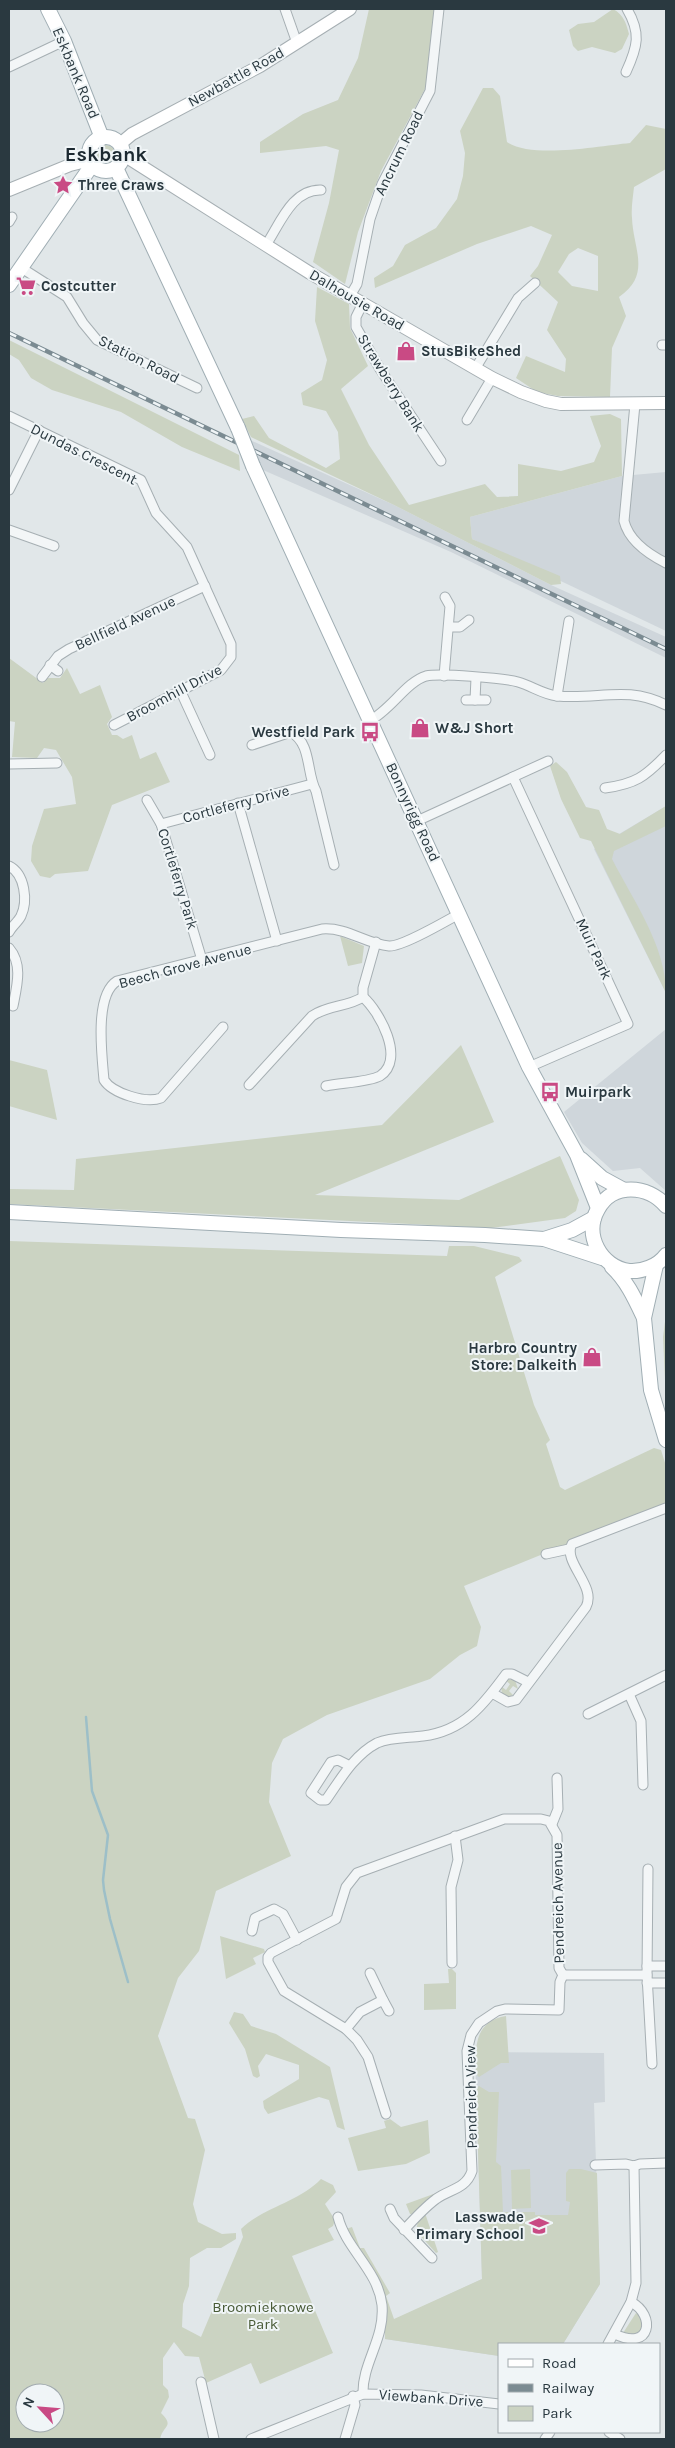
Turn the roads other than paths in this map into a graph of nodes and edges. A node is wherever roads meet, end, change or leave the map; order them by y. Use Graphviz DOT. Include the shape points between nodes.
graph roads {
  1 [pos="48,9"];
  2 [pos="285,9"];
  3 [pos="350,9"];
  4 [pos="439,9"];
  5 [pos="627,9"];
  6 [pos="64,41"];
  7 [pos="297,43"];
  8 [pos="9,67"];
  9 [pos="626,72"];
  10 [pos="102,138"];
  11 [pos="120,156"];
  12 [pos="91,162"];
  13 [pos="9,190"];
  14 [pos="321,190"];
  15 [pos="266,246"];
  16 [pos="20,267"];
  17 [pos="535,284"];
  18 [pos="9,285"];
  19 [pos="350,296"];
  20 [pos="363,303"];
  21 [pos="476,369"];
  22 [pos="492,378"];
  23 [pos="197,388"];
  24 [pos="666,403"];
  25 [pos="635,404"];
  26 [pos="9,416"];
  27 [pos="467,420"];
  28 [pos="39,430"];
  29 [pos="441,460"];
  30 [pos="9,490"];
  31 [pos="9,530"];
  32 [pos="54,546"];
  33 [pos="666,563"];
  34 [pos="205,586"];
  35 [pos="445,597"];
  36 [pos="469,620"];
  37 [pos="569,621"];
  38 [pos="449,627"];
  39 [pos="231,657"];
  40 [pos="50,665"];
  41 [pos="58,671"];
  42 [pos="444,676"];
  43 [pos="42,677"];
  44 [pos="476,678"];
  45 [pos="181,692"];
  46 [pos="556,696"];
  47 [pos="486,700"];
  48 [pos="666,705"];
  49 [pos="369,721"];
  50 [pos="114,725"];
  51 [pos="252,745"];
  52 [pos="206,753"];
  53 [pos="666,755"];
  54 [pos="548,761"];
  55 [pos="56,763"];
  56 [pos="9,764"];
  57 [pos="513,777"];
  58 [pos="312,784"];
  59 [pos="605,788"];
  60 [pos="147,800"];
  61 [pos="238,803"];
  62 [pos="417,821"];
  63 [pos="161,824"];
  64 [pos="334,865"];
  65 [pos="9,866"];
  66 [pos="460,914"];
  67 [pos="9,932"];
  68 [pos="277,941"];
  69 [pos="376,942"];
  70 [pos="9,948"];
  71 [pos="202,960"];
  72 [pos="363,997"];
  73 [pos="13,1006"];
  74 [pos="223,1027"];
  75 [pos="216,1035"];
  76 [pos="223,1042"];
  77 [pos="530,1067"];
  78 [pos="249,1085"];
  79 [pos="326,1086"];
  80 [pos="577,1155"];
  81 [pos="624,1190"];
  82 [pos="666,1206"];
  83 [pos="9,1212"];
  84 [pos="596,1213"];
  85 [pos="544,1240"];
  86 [pos="666,1255"];
  87 [pos="606,1262"];
  88 [pos="656,1265"];
  89 [pos="644,1318"];
  90 [pos="666,1440"];
  91 [pos="666,1508"];
  92 [pos="569,1549"];
  93 [pos="546,1554"];
  94 [pos="666,1675"];
  95 [pos="528,1682"];
  96 [pos="492,1693"];
  97 [pos="629,1694"];
  98 [pos="588,1714"];
  99 [pos="350,1766"];
  100 [pos="557,1778"];
  101 [pos="643,1785"];
  102 [pos="552,1824"];
  103 [pos="455,1836"];
  104 [pos="648,1869"];
  105 [pos="252,1930"];
  106 [pos="297,1940"];
  107 [pos="452,1963"];
  108 [pos="666,1966"];
  109 [pos="370,1974"];
  110 [pos="563,1975"];
  111 [pos="647,1975"];
  112 [pos="666,1983"];
  113 [pos="383,2000"];
  114 [pos="389,2011"];
  115 [pos="346,2029"];
  116 [pos="652,2064"];
  117 [pos="386,2114"];
  118 [pos="666,2162"];
  119 [pos="595,2165"];
  120 [pos="634,2166"];
  121 [pos="390,2209"];
  122 [pos="338,2217"];
  123 [pos="404,2230"];
  124 [pos="432,2258"];
  125 [pos="631,2302"];
  126 [pos="615,2334"];
  127 [pos="609,2343"];
  128 [pos="200,2382"];
  129 [pos="363,2394"];
  130 [pos="353,2396"];
  131 [pos="498,2404"];
  132 [pos="214,2439"];
  133 [pos="252,2439"];
  134 [pos="345,2439"];
  1 -- 6 [label="main road, Eskbank Road"];
  2 -- 7 [label="street"];
  3 -- 7 [label="main road, Newbattle Road"];
  4 -- 19 [label="street, Ancrum Road" via="430,91 382,184"];
  5 -- 9 [label="street" via="636,26 634,54"];
  6 -- 8 [label="street"];
  6 -- 10 [label="main road, Eskbank Road"];
  7 -- 11 [label="main road, Newbattle Road" via="132,134"];
  10 -- 11 [label="main road" via="113,138"];
  10 -- 12 [label="main road" via="91,147"];
  11 -- 12 [label="main road" via="104,172"];
  11 -- 15 [label="main road, Dalhousie Road" via="130,159"];
  11 -- 49 [label="main road, Bonnyrigg Road, bridge" via="253,466"];
  12 -- 13 [label="main road" via="70,165"];
  12 -- 16 [label="main road"];
  14 -- 15 [label="street" via="303,193 294,201"];
  15 -- 19 [label="main road, Dalhousie Road"];
  16 -- 18 [label="main road"];
  16 -- 23 [label="street, Station Road" via="68,297 97,340"];
  17 -- 21 [label="street" via="518,298"];
  19 -- 20 [label="main road, Dalhousie Road"];
  20 -- 21 [label="main road, Dalhousie Road"];
  20 -- 29 [label="street, Strawberry Bank" via="356,317 356,327"];
  21 -- 22 [label="main road, Dalhousie Road"];
  22 -- 25 [label="main road, Dalhousie Road" via="546,401 577,405"];
  22 -- 27 [label="street"];
  24 -- 25 [label="main road, Dalhousie Road"];
  25 -- 33 [label="street" via="624,521 630,536"];
  26 -- 28 [label="street, Dundas Crescent"];
  28 -- 30 [label="street"];
  28 -- 34 [label="street, Dundas Crescent" via="141,480 156,514 187,547"];
  31 -- 32 [label="street"];
  34 -- 39 [label="street, Dundas Crescent" via="231,644"];
  34 -- 40 [label="street, Bellfield Avenue" via="68,649"];
  35 -- 38 [label="street" via="450,606"];
  36 -- 38 [label="street" via="460,627"];
  37 -- 46 [label="street"];
  38 -- 42 [label="street"];
  39 -- 45 [label="street, Broomhill Drive" via="220,670"];
  40 -- 41 [label="street"];
  40 -- 43 [label="street, Bellfield Avenue"];
  42 -- 44 [label="street"];
  42 -- 49 [label="street" via="418,680 378,717"];
  44 -- 46 [label="street" via="518,682"];
  44 -- 47 [label="street" via="470,700"];
  45 -- 50 [label="street, Broomhill Drive"];
  45 -- 52 [label="street"];
  46 -- 48 [label="street" via="640,694"];
  49 -- 62 [label="main road, Bonnyrigg Road"];
  51 -- 58 [label="street" via="292,732 298,735 310,767"];
  53 -- 59 [label="street" via="646,776 626,785"];
  54 -- 57 [label="street"];
  55 -- 56 [label="street" via="44,759"];
  57 -- 62 [label="street"];
  57 -- 77 [label="street, Muir Park" via="628,1024"];
  58 -- 61 [label="street, Cortleferry Drive"];
  58 -- 64 [label="street" via="335,853"];
  60 -- 63 [label="street, Cortleferry Park"];
  61 -- 63 [label="street, Cortleferry Drive"];
  61 -- 68 [label="street"];
  62 -- 66 [label="main road, Bonnyrigg Road"];
  63 -- 71 [label="street, Cortleferry Park"];
  65 -- 67 [label="street" via="19,876 24,897 20,917"];
  66 -- 69 [label="street, Beech Grove Avenue" via="398,945"];
  66 -- 77 [label="main road, Bonnyrigg Road"];
  68 -- 69 [label="street, Beech Grove Avenue" via="331,928"];
  68 -- 71 [label="street, Beech Grove Avenue"];
  69 -- 72 [label="street"];
  70 -- 73 [label="street" via="15,955 18,968"];
  71 -- 75 [label="street, Beech Grove Avenue" via="112,984 100,1030 104,1080 116,1091 151,1100 161,1098"];
  72 -- 78 [label="street" via="312,1016"];
  72 -- 79 [label="street" via="376,1011 391,1046 389,1065 377,1077"];
  74 -- 75 [label="street, Beech Grove Avenue"];
  75 -- 76 [label="street"];
  77 -- 80 [label="main road, Bonnyrigg Road"];
  80 -- 81 [label="main road, Bonnyrigg Road" via="602,1178"];
  80 -- 84 [label="main road, Bonnyrigg Road"];
  81 -- 82 [label="main road" via="649,1192"];
  81 -- 84 [label="main road" via="609,1196"];
  83 -- 85 [label="main road"];
  84 -- 85 [label="main road" via="572,1230"];
  84 -- 87 [label="main road, Bonnyrigg Road" via="593,1236"];
  85 -- 87 [label="main road"];
  86 -- 88 [label="main road"];
  87 -- 88 [label="main road" via="633,1271"];
  87 -- 89 [label="main road" via="631,1290"];
  88 -- 89 [label="main road"];
  89 -- 90 [label="main road" via="651,1390"];
  91 -- 92 [label="street" via="575,1542"];
  92 -- 93 [label="street"];
  92 -- 95 [label="street" via="588,1593 588,1603"];
  94 -- 97 [label="street"];
  95 -- 96 [label="street" via="509,1673"];
  95 -- 96 [label="street" via="512,1702"];
  96 -- 99 [label="street" via="455,1728 444,1733 384,1741"];
  97 -- 98 [label="street"];
  97 -- 101 [label="street" via="641,1721"];
  99 -- 99 [label="street" via="326,1800 320,1800 311,1793 331,1762 338,1760"];
  100 -- 102 [label="street, Pendreich Avenue" via="558,1809"];
  102 -- 103 [label="street" via="541,1819 511,1818"];
  102 -- 110 [label="street, Pendreich Avenue" via="557,1835 558,1968"];
  103 -- 106 [label="street" via="357,1873 346,1887 336,1919"];
  103 -- 107 [label="street" via="458,1860 451,1887"];
  104 -- 111 [label="street"];
  105 -- 106 [label="street" via="255,1918 274,1910 283,1914"];
  106 -- 115 [label="street" via="268,1957 280,1985 284,1991"];
  108 -- 111 [label="street, Pendreich Avenue"];
  109 -- 113 [label="street"];
  110 -- 111 [label="street, Pendreich Avenue"];
  110 -- 123 [label="street, Pendreich View" via="559,2010 504,2009 490,2014 475,2028 467,2051 472,2171 465,2184 437,2198"];
  111 -- 112 [label="street, Pendreich Avenue"];
  111 -- 116 [label="street"];
  113 -- 114 [label="street"];
  113 -- 115 [label="street" via="360,2012"];
  115 -- 117 [label="street" via="368,2057"];
  118 -- 120 [label="street"];
  119 -- 120 [label="street"];
  120 -- 125 [label="street" via="636,2274"];
  121 -- 123 [label="street"];
  122 -- 129 [label="street" via="340,2229 369,2270 381,2303 382,2328 363,2384"];
  123 -- 124 [label="street"];
  125 -- 126 [label="street"];
  125 -- 126 [label="street" via="645,2318 646,2331 637,2340"];
  126 -- 127 [label="street"];
  128 -- 132 [label="street"];
  129 -- 130 [label="street, Viewbank Drive"];
  129 -- 131 [label="street, Viewbank Drive" via="422,2395"];
  130 -- 133 [label="street, Viewbank Drive"];
  130 -- 134 [label="street" via="355,2404"];
}
